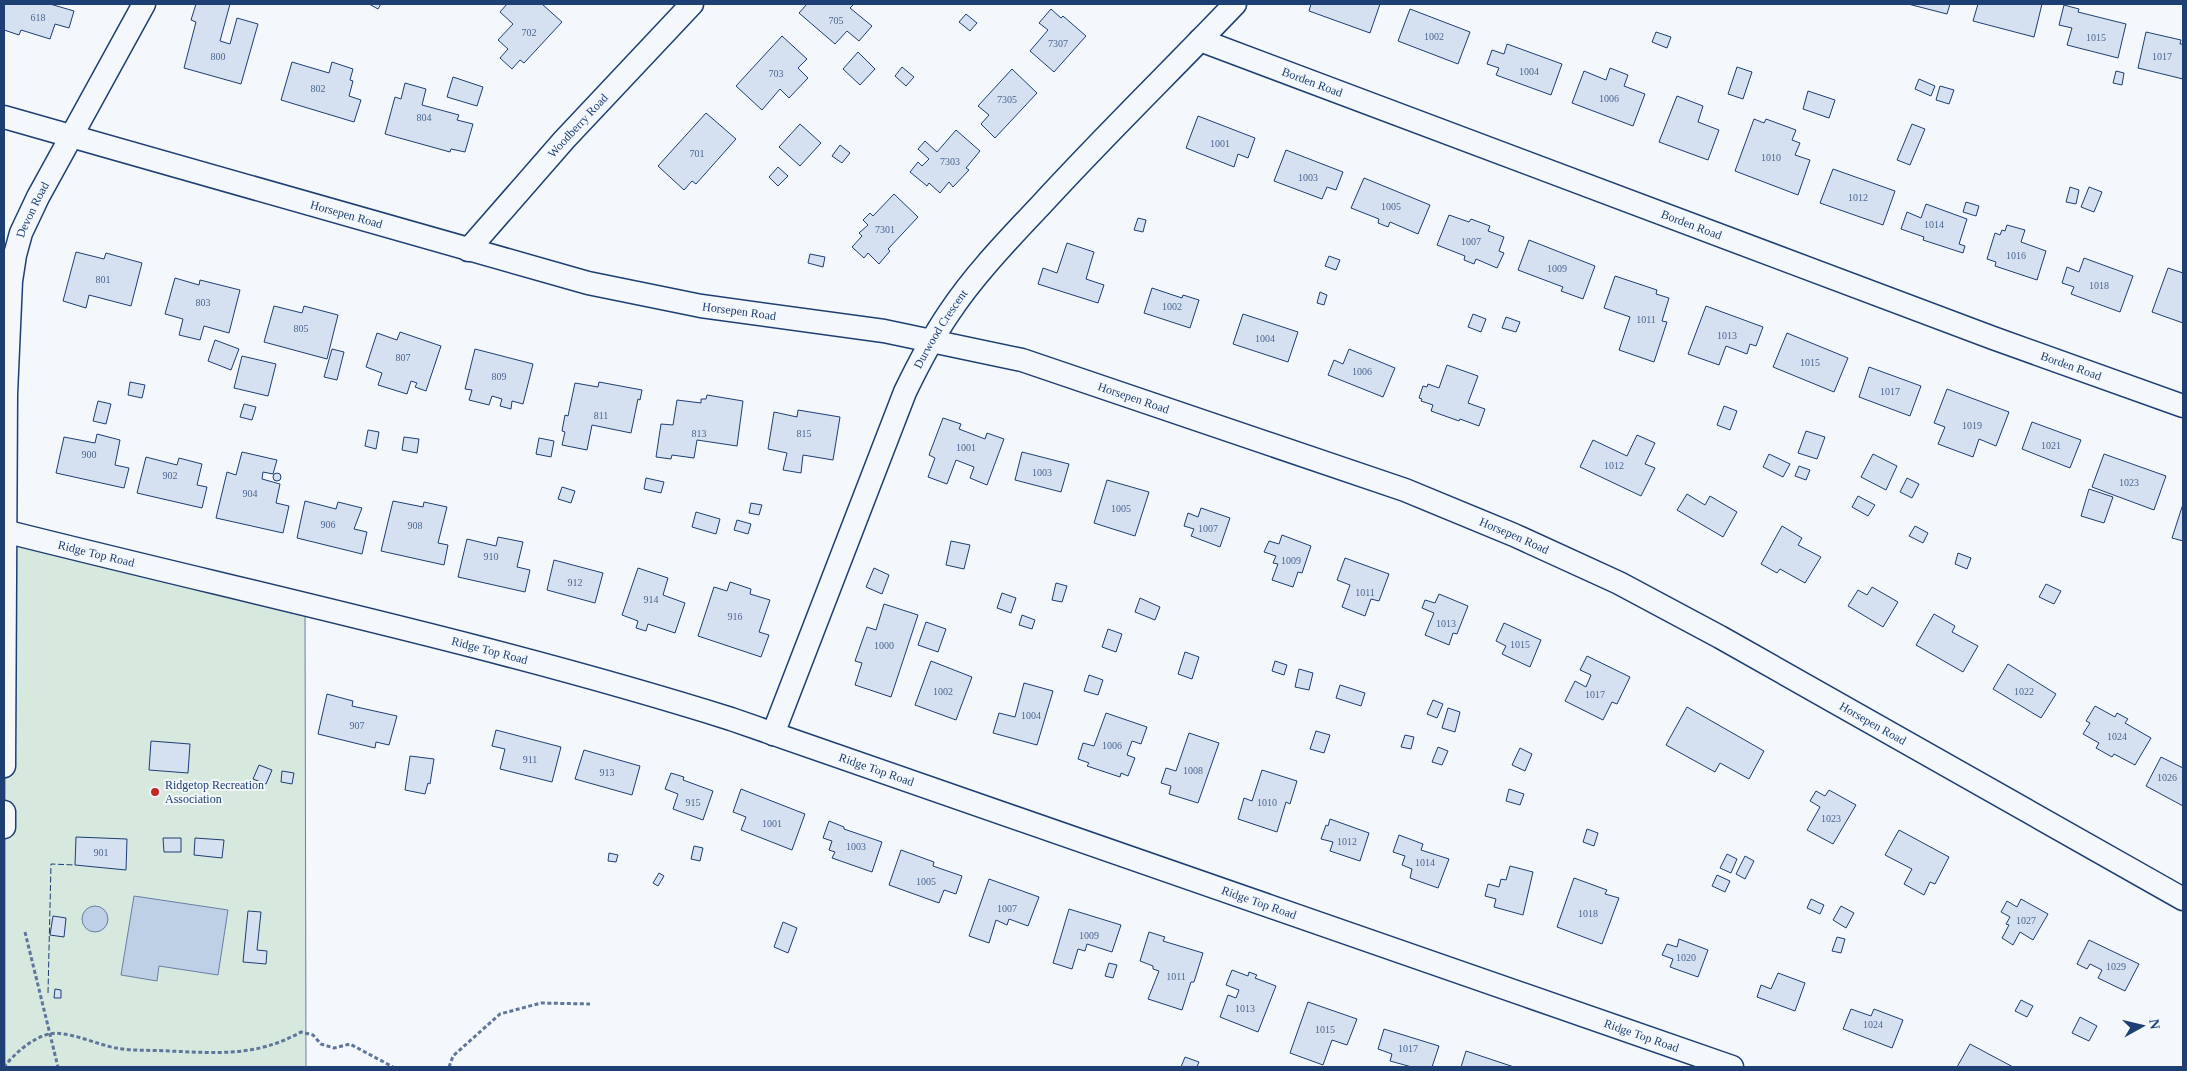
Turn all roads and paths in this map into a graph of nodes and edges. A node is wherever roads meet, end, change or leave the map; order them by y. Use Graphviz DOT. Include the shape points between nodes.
graph roads {
  1 [pos="144,4"];
  2 [pos="692,4"];
  3 [pos="1234,4"];
  4 [pos="1200,40"];
  5 [pos="4,117"];
  6 [pos="73,136"];
  7 [pos="468,250"];
  8 [pos="932,341"];
  9 [pos="2183,406"];
  10 [pos="4,531"];
  11 [pos="773,734"];
  12 [pos="4,766"];
  13 [pos="4,812"];
  14 [pos="4,826"];
  15 [pos="2183,899"];
  16 [pos="24,932"];
  17 [pos="590,1004"];
  18 [pos="49,1034"];
  19 [pos="4,1067"];
  20 [pos="58,1067"];
  21 [pos="393,1067"];
  22 [pos="449,1067"];
  23 [pos="1732,1067"];
  1 -- 6 [label="street, Devon Road"];
  2 -- 7 [label="street, Woodberry Road" via="564,140"];
  3 -- 4 [label="street, Durwood Crescent"];
  4 -- 8 [label="street, Durwood Crescent" via="1090,150 995,254 949,312"];
  4 -- 9 [label="street, Borden Road" via="1992,338"];
  5 -- 6 [label="street, Horsepen Road"];
  6 -- 7 [label="street, Horsepen Road"];
  6 -- 10 [label="street, Devon Road" via="21,233 11,281"];
  7 -- 8 [label="street, Horsepen Road" via="588,284 701,306 884,331"];
  8 -- 11 [label="street, Durwood Crescent" via="905,392"];
  8 -- 15 [label="street, Horsepen Road" via="1022,360 1078,378 1396,487 1514,535 1618,583 1720,638"];
  10 -- 11 [label="street, Ridge Top Road" via="504,654 636,689"];
  10 -- 12 [label="street, Devon Road"];
  11 -- 23 [label="street, Ridge Top Road"];
  13 -- 14 [label="street"];
  16 -- 18 [label="path"];
  17 -- 22 [label="path" via="541,1004 500,1014 453,1056"];
  18 -- 19 [label="path" via="17,1050"];
  18 -- 20 [label="path"];
  18 -- 21 [label="path" via="78,1037 116,1048 209,1054 261,1049 302,1032 334,1048 350,1044"];
}
